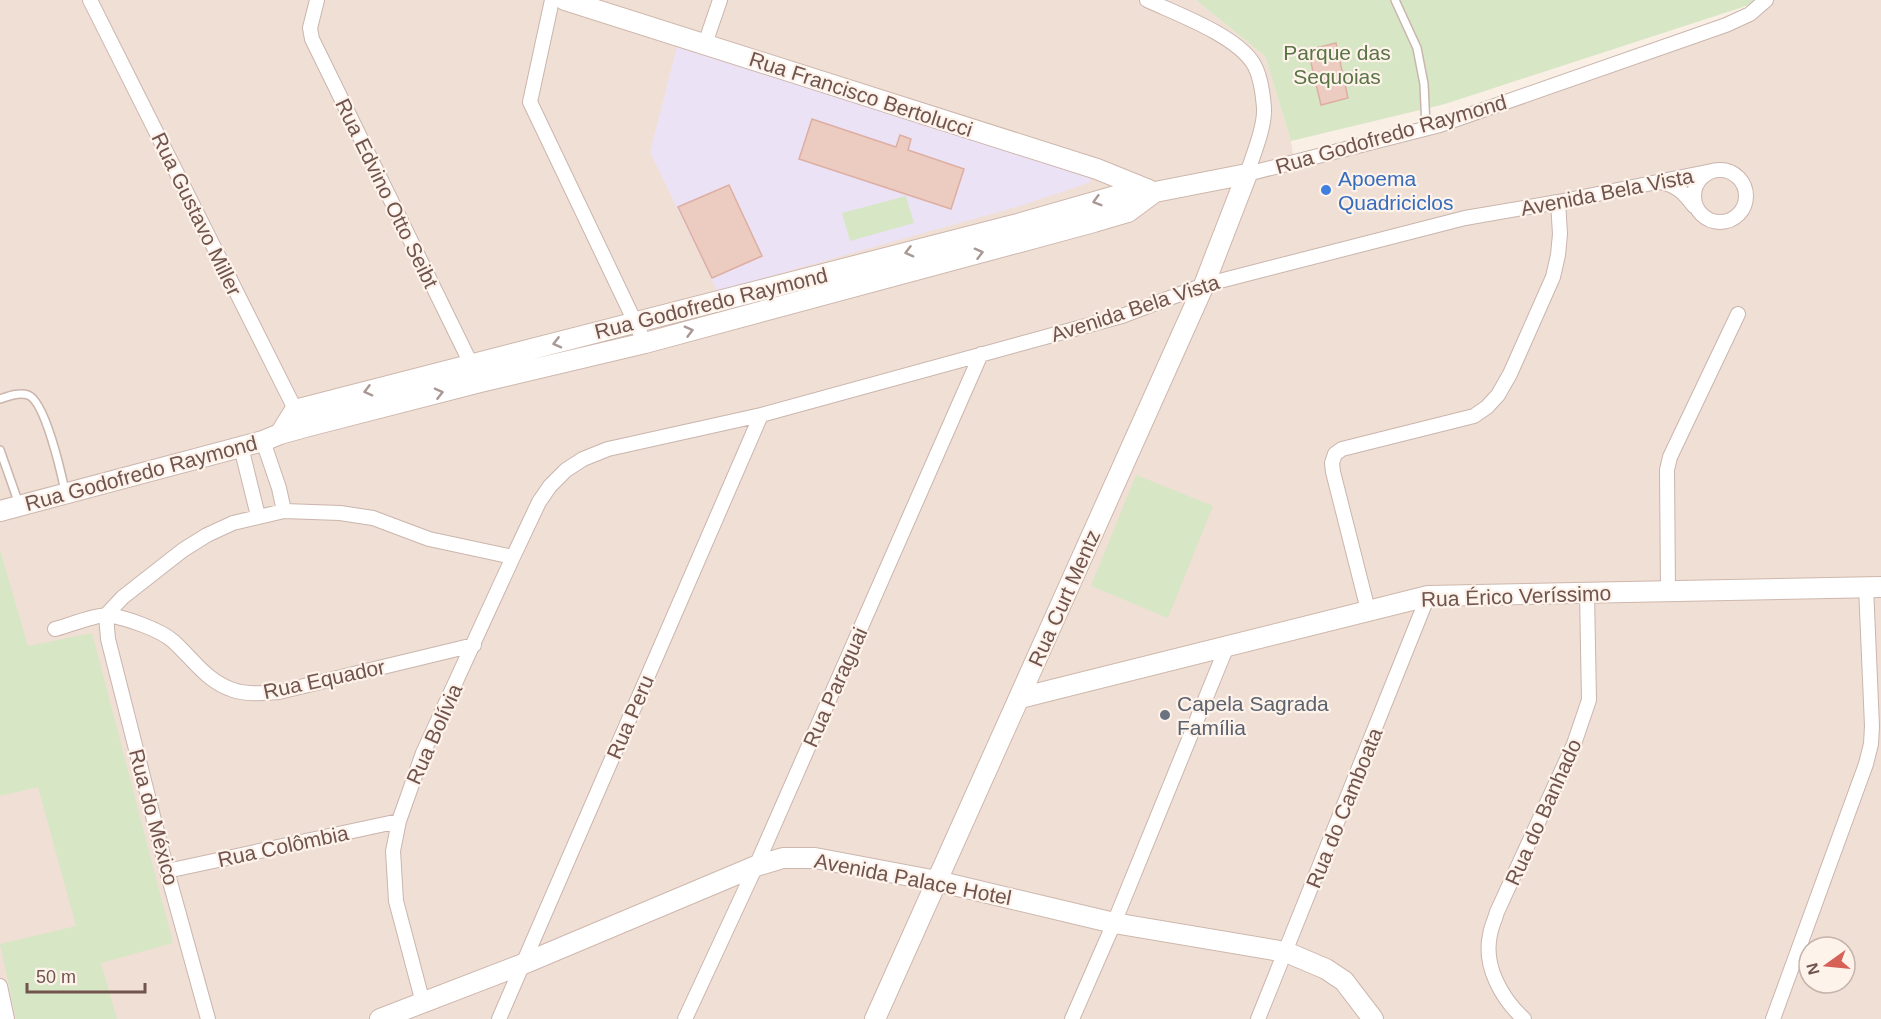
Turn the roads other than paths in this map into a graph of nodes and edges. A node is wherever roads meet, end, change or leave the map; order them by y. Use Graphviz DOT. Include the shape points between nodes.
graph roads {
  1 [pos="90,0"];
  2 [pos="317,0"];
  3 [pos="552,0"];
  4 [pos="565,0"];
  5 [pos="720,0"];
  6 [pos="1147,0"];
  7 [pos="1395,0"];
  8 [pos="1766,0"];
  9 [pos="705,44"];
  10 [pos="1425,127"];
  11 [pos="1712,171"];
  12 [pos="1246,174"];
  13 [pos="1658,182"];
  14 [pos="1155,192"];
  15 [pos="1558,202"];
  16 [pos="1700,213"];
  17 [pos="1204,285"];
  18 [pos="1738,314"];
  19 [pos="636,323"];
  20 [pos="645,343"];
  21 [pos="981,354"];
  22 [pos="470,364"];
  23 [pos="480,382"];
  24 [pos="0,399"];
  25 [pos="295,410"];
  26 [pos="761,415"];
  27 [pos="305,427"];
  28 [pos="272,437"];
  29 [pos="241,447"];
  30 [pos="0,450"];
  31 [pos="566,470"];
  32 [pos="66,493"];
  33 [pos="20,506"];
  34 [pos="0,511"];
  35 [pos="284,511"];
  36 [pos="258,516"];
  37 [pos="513,557"];
  38 [pos="1874,587"];
  39 [pos="1668,592"];
  40 [pos="1587,593"];
  41 [pos="1428,596"];
  42 [pos="1368,610"];
  43 [pos="106,615"];
  44 [pos="55,629"];
  45 [pos="474,645"];
  46 [pos="1227,646"];
  47 [pos="1020,698"];
  48 [pos="399,821"];
  49 [pos="756,866"];
  50 [pos="167,870"];
  51 [pos="937,881"];
  52 [pos="1114,923"];
  53 [pos="1286,952"];
  54 [pos="523,964"];
  55 [pos="0,986"];
  56 [pos="425,1011"];
  57 [pos="8,1019"];
  58 [pos="208,1019"];
  59 [pos="380,1019"];
  60 [pos="499,1019"];
  61 [pos="685,1019"];
  62 [pos="875,1019"];
  63 [pos="1072,1019"];
  64 [pos="1258,1019"];
  65 [pos="1373,1019"];
  66 [pos="1524,1019"];
  67 [pos="1773,1019"];
  1 -- 25 [label="street, Rua Gustavo Miller"];
  2 -- 22 [label="street, Rua Edvino Otto Seibt" via="310,28 312,39"];
  3 -- 19 [label="street" via="530,102"];
  4 -- 9 [label="main road, Rua Francisco Bertolucci"];
  5 -- 9 [label="street"];
  6 -- 12 [label="street" via="1237,46 1253,64 1264,109"];
  7 -- 10 [label="lane" via="1417,48 1424,84"];
  8 -- 10 [label="street, Rua Godofredo Raymond" via="1750,14 1726,25"];
  9 -- 14 [label="main road, Rua Francisco Bertolucci" via="1097,169"];
  10 -- 12 [label="street, Rua Godofredo Raymond"];
  11 -- 13 [label="street, Avenida Bela Vista"];
  11 -- 16 [label="street, Avenida Bela Vista" via="1694,189 1695,206"];
  11 -- 16 [label="street, Avenida Bela Vista" via="1730,171 1737,176 1746,192 1745,201 1742,210 1730,220 1713,221"];
  12 -- 14 [label="main road, Rua Godofredo Raymond"];
  12 -- 17 [label="main road, Rua Curt Mentz"];
  13 -- 15 [label="street, Avenida Bela Vista"];
  13 -- 16 [label="street" via="1681,189"];
  14 -- 19 [label="main road, Rua Godofredo Raymond, one-way" via="1122,194"];
  20 -- 14 [label="main road, Rua Godofredo Raymond, one-way" via="1128,212"];
  15 -- 17 [label="street, Avenida Bela Vista" via="1465,218"];
  15 -- 42 [label="street" via="1560,234 1553,277 1498,395 1474,416 1335,454 1333,472"];
  17 -- 21 [label="street, Avenida Bela Vista" via="1122,316"];
  17 -- 47 [label="main road, Rua Curt Mentz"];
  18 -- 39 [label="street" via="1670,457"];
  19 -- 20 [label="street"];
  19 -- 22 [label="main road, Rua Godofredo Raymond, one-way"];
  20 -- 23 [label="main road, Rua Godofredo Raymond"];
  21 -- 26 [label="street, Avenida Bela Vista"];
  21 -- 49 [label="street, Rua Paraguai"];
  22 -- 23 [label="street, Rua Edvino Otto Seibt"];
  22 -- 25 [label="main road, Rua Godofredo Raymond, one-way"];
  27 -- 23 [label="main road, Rua Godofredo Raymond, one-way"];
  24 -- 32 [label="lane" via="27,394 35,399"];
  25 -- 27 [label="street, Rua Gustavo Miller"];
  25 -- 28 [label="main road, Rua Godofredo Raymond"];
  26 -- 31 [label="street, Avenida Bela Vista" via="608,449"];
  26 -- 54 [label="street, Rua Peru"];
  27 -- 28 [label="main road, Rua Godofredo Raymond"];
  28 -- 29 [label="main road, Rua Godofredo Raymond"];
  28 -- 35 [label="street"];
  29 -- 32 [label="main road, Rua Godofredo Raymond"];
  29 -- 36 [label="street"];
  30 -- 33 [label="lane"];
  31 -- 37 [label="street, Rua Bolívia" via="539,502"];
  32 -- 33 [label="main road, Rua Godofredo Raymond"];
  33 -- 34 [label="main road, Rua Godofredo Raymond"];
  35 -- 36 [label="street"];
  35 -- 37 [label="street" via="373,518 429,539"];
  36 -- 43 [label="street" via="233,523 191,545 123,597"];
  37 -- 45 [label="street, Rua Bolívia"];
  38 -- 39 [label="main road, Rua Érico Veríssimo"];
  38 -- 67 [label="street" via="1871,744"];
  39 -- 40 [label="main road, Rua Érico Veríssimo"];
  40 -- 41 [label="main road, Rua Érico Veríssimo"];
  40 -- 66 [label="street, Rua do Banhado" via="1589,700 1574,744 1489,936 1494,976 1504,998"];
  41 -- 42 [label="main road, Rua Érico Veríssimo"];
  41 -- 53 [label="street, Rua do Camboata"];
  42 -- 46 [label="main road, Rua Érico Veríssimo"];
  43 -- 44 [label="street"];
  43 -- 45 [label="street, Rua Equador" via="158,632 172,640 215,681 234,690 255,693 279,692"];
  43 -- 50 [label="street, Rua do México" via="108,639"];
  45 -- 48 [label="street, Rua Bolívia" via="423,753"];
  46 -- 47 [label="main road, Rua Érico Veríssimo"];
  46 -- 52 [label="street"];
  47 -- 51 [label="main road, Rua Curt Mentz"];
  48 -- 50 [label="street, Rua Colômbia"];
  48 -- 56 [label="street, Rua Bolívia" via="393,851 396,901"];
  49 -- 51 [label="main road, Avenida Palace Hotel" via="783,858 815,858"];
  49 -- 54 [label="main road, Avenida Palace Hotel"];
  49 -- 61 [label="street, Rua Paraguai"];
  50 -- 58 [label="street, Rua do México"];
  51 -- 52 [label="main road, Avenida Palace Hotel"];
  51 -- 62 [label="main road, Rua Curt Mentz"];
  52 -- 53 [label="main road, Avenida Palace Hotel"];
  52 -- 63 [label="street"];
  53 -- 64 [label="street, Rua do Camboata"];
  53 -- 65 [label="main road, Avenida Palace Hotel" via="1344,981"];
  54 -- 56 [label="main road, Avenida Palace Hotel"];
  54 -- 60 [label="street, Rua Peru"];
  55 -- 57 [label="street"];
  56 -- 59 [label="main road, Avenida Palace Hotel"];
}
